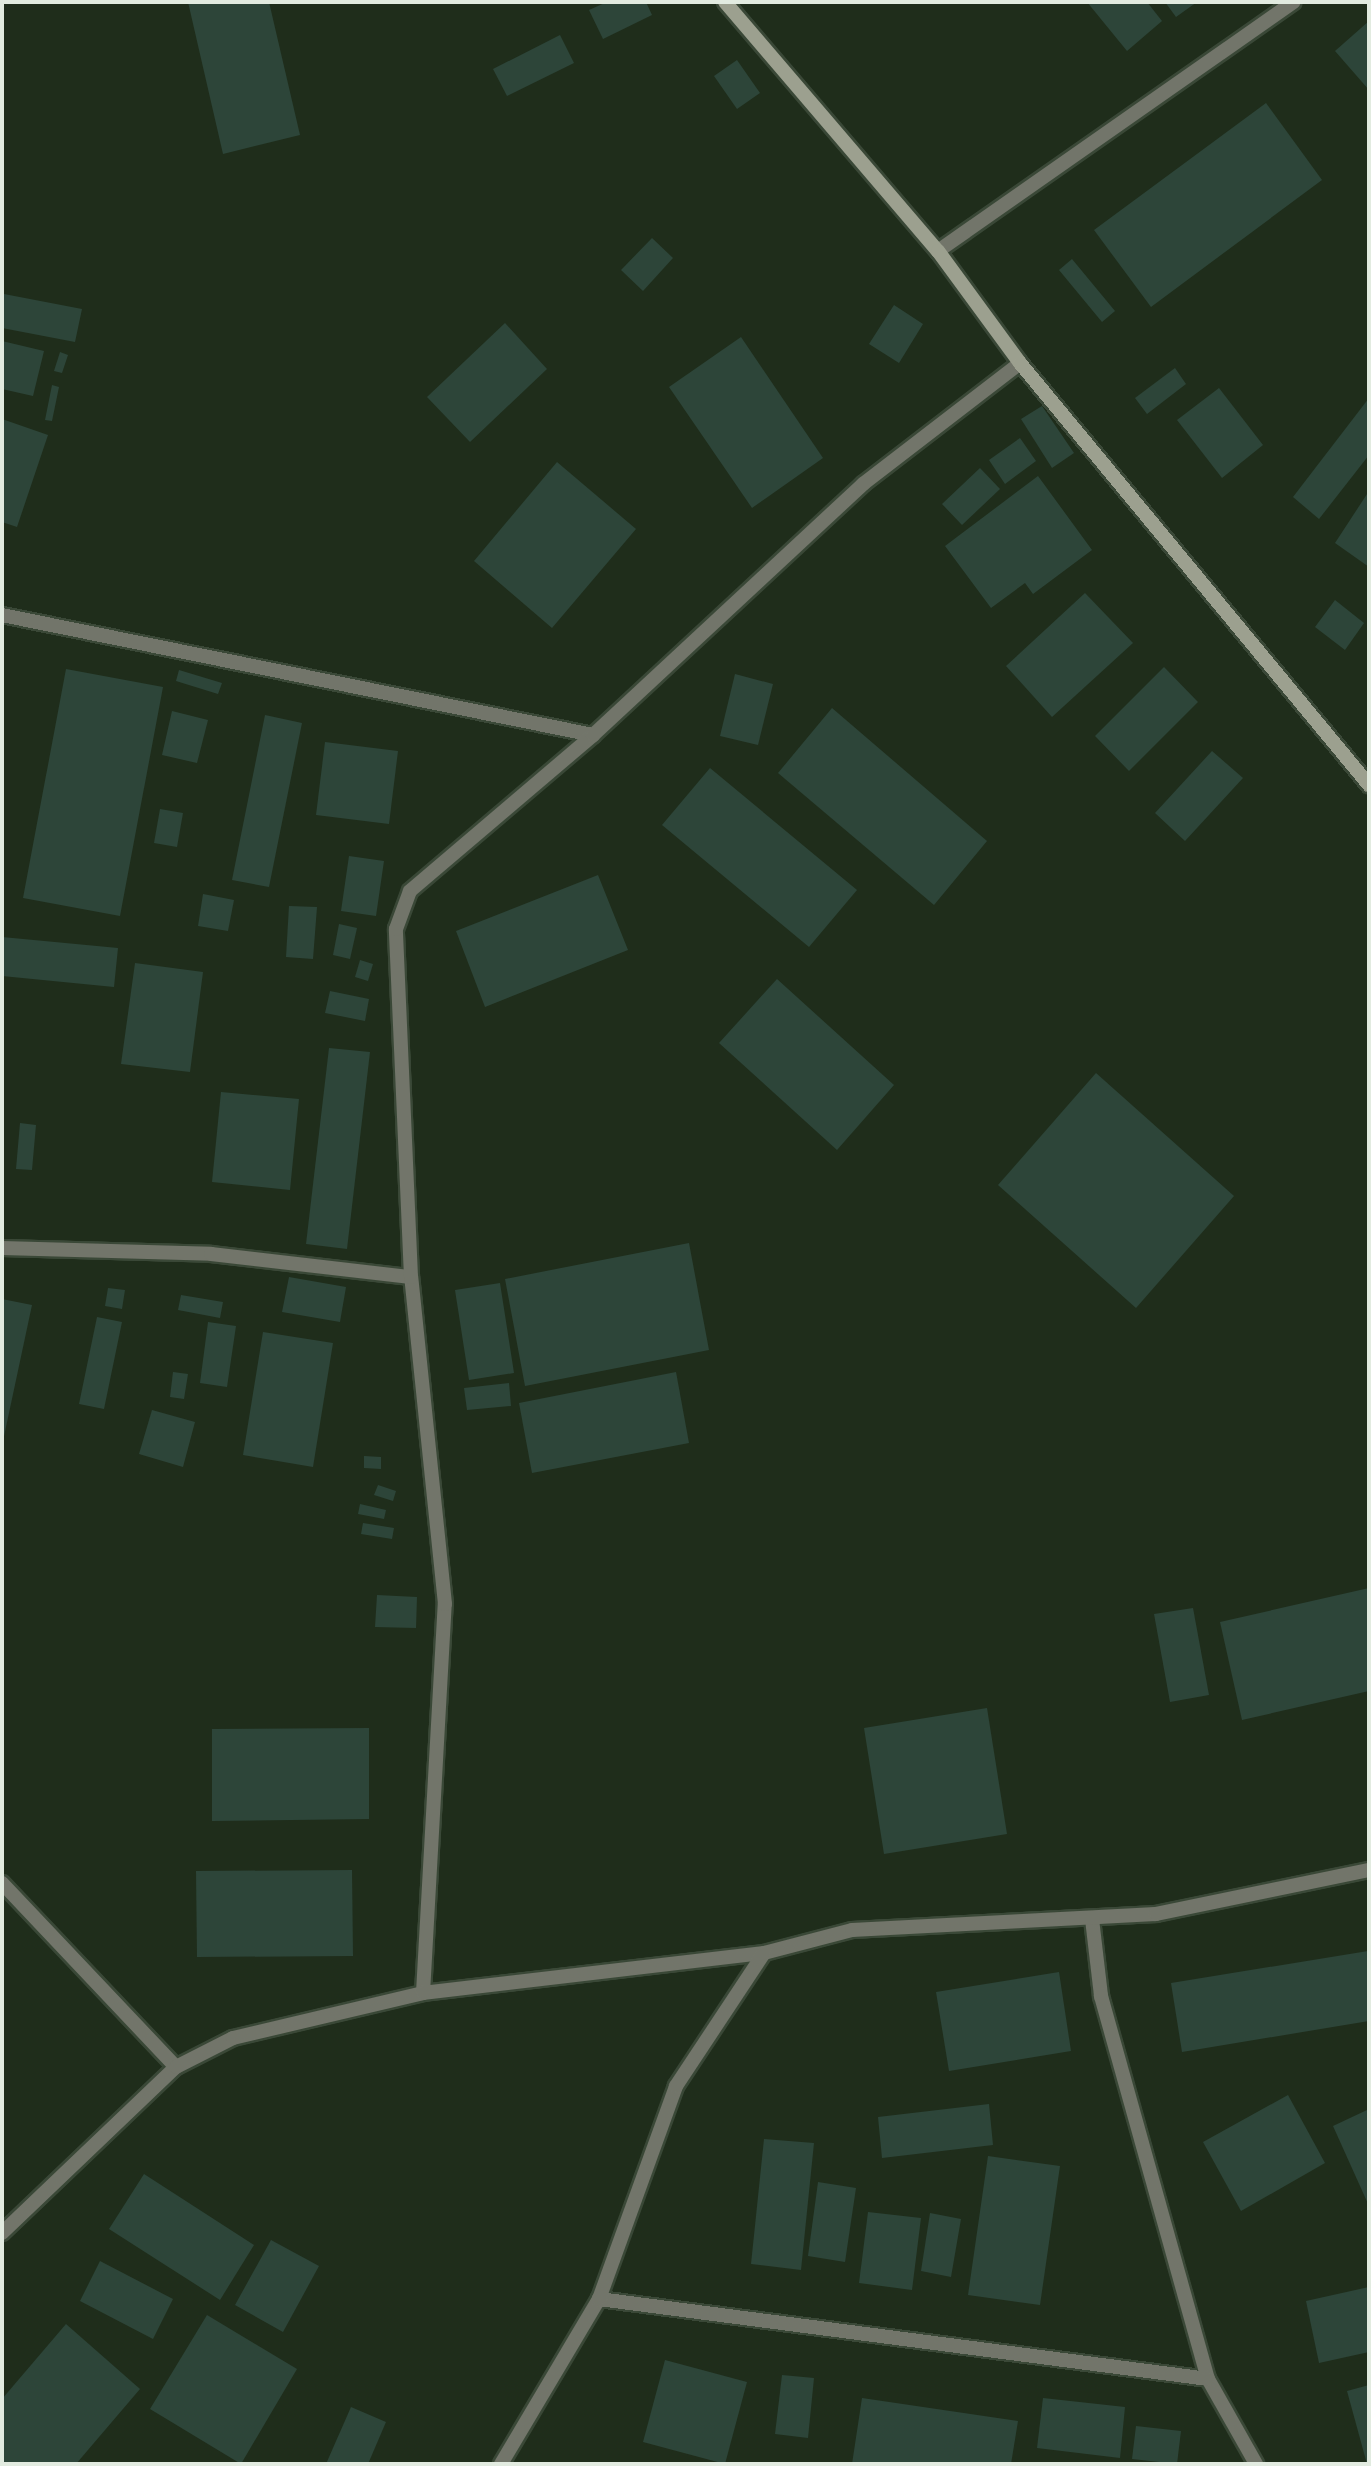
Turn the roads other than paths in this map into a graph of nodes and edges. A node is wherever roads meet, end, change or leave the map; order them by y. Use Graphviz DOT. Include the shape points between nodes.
graph roads {
  1 [pos="726,2"];
  2 [pos="1293,2"];
  3 [pos="938,251"];
  4 [pos="1020,363"];
  5 [pos="2,615"];
  6 [pos="593,735"];
  7 [pos="1369,785"];
  8 [pos="2,1248"];
  9 [pos="411,1277"];
  10 [pos="1369,1870"];
  11 [pos="2,1883"];
  12 [pos="1092,1919"];
  13 [pos="764,1953"];
  14 [pos="423,1993"];
  15 [pos="176,2067"];
  16 [pos="2,2233"];
  17 [pos="599,2299"];
  18 [pos="1208,2379"];
  19 [pos="502,2464"];
  20 [pos="1256,2464"];
  1 -- 3 [label="street"];
  2 -- 3 [label="street"];
  3 -- 4 [label="street"];
  4 -- 6 [label="street" via="863,484"];
  4 -- 7 [label="street"];
  5 -- 6 [label="street"];
  6 -- 9 [label="street" via="410,891 396,929"];
  8 -- 9 [label="street" via="211,1254"];
  9 -- 14 [label="street" via="445,1604"];
  10 -- 12 [label="street" via="1156,1914"];
  11 -- 15 [label="street"];
  12 -- 13 [label="street" via="852,1930"];
  12 -- 18 [label="street" via="1101,1996"];
  13 -- 14 [label="street"];
  13 -- 17 [label="street" via="676,2086"];
  14 -- 15 [label="street" via="233,2038"];
  15 -- 16 [label="street"];
  17 -- 18 [label="street"];
  17 -- 19 [label="street"];
  18 -- 20 [label="street"];
}
